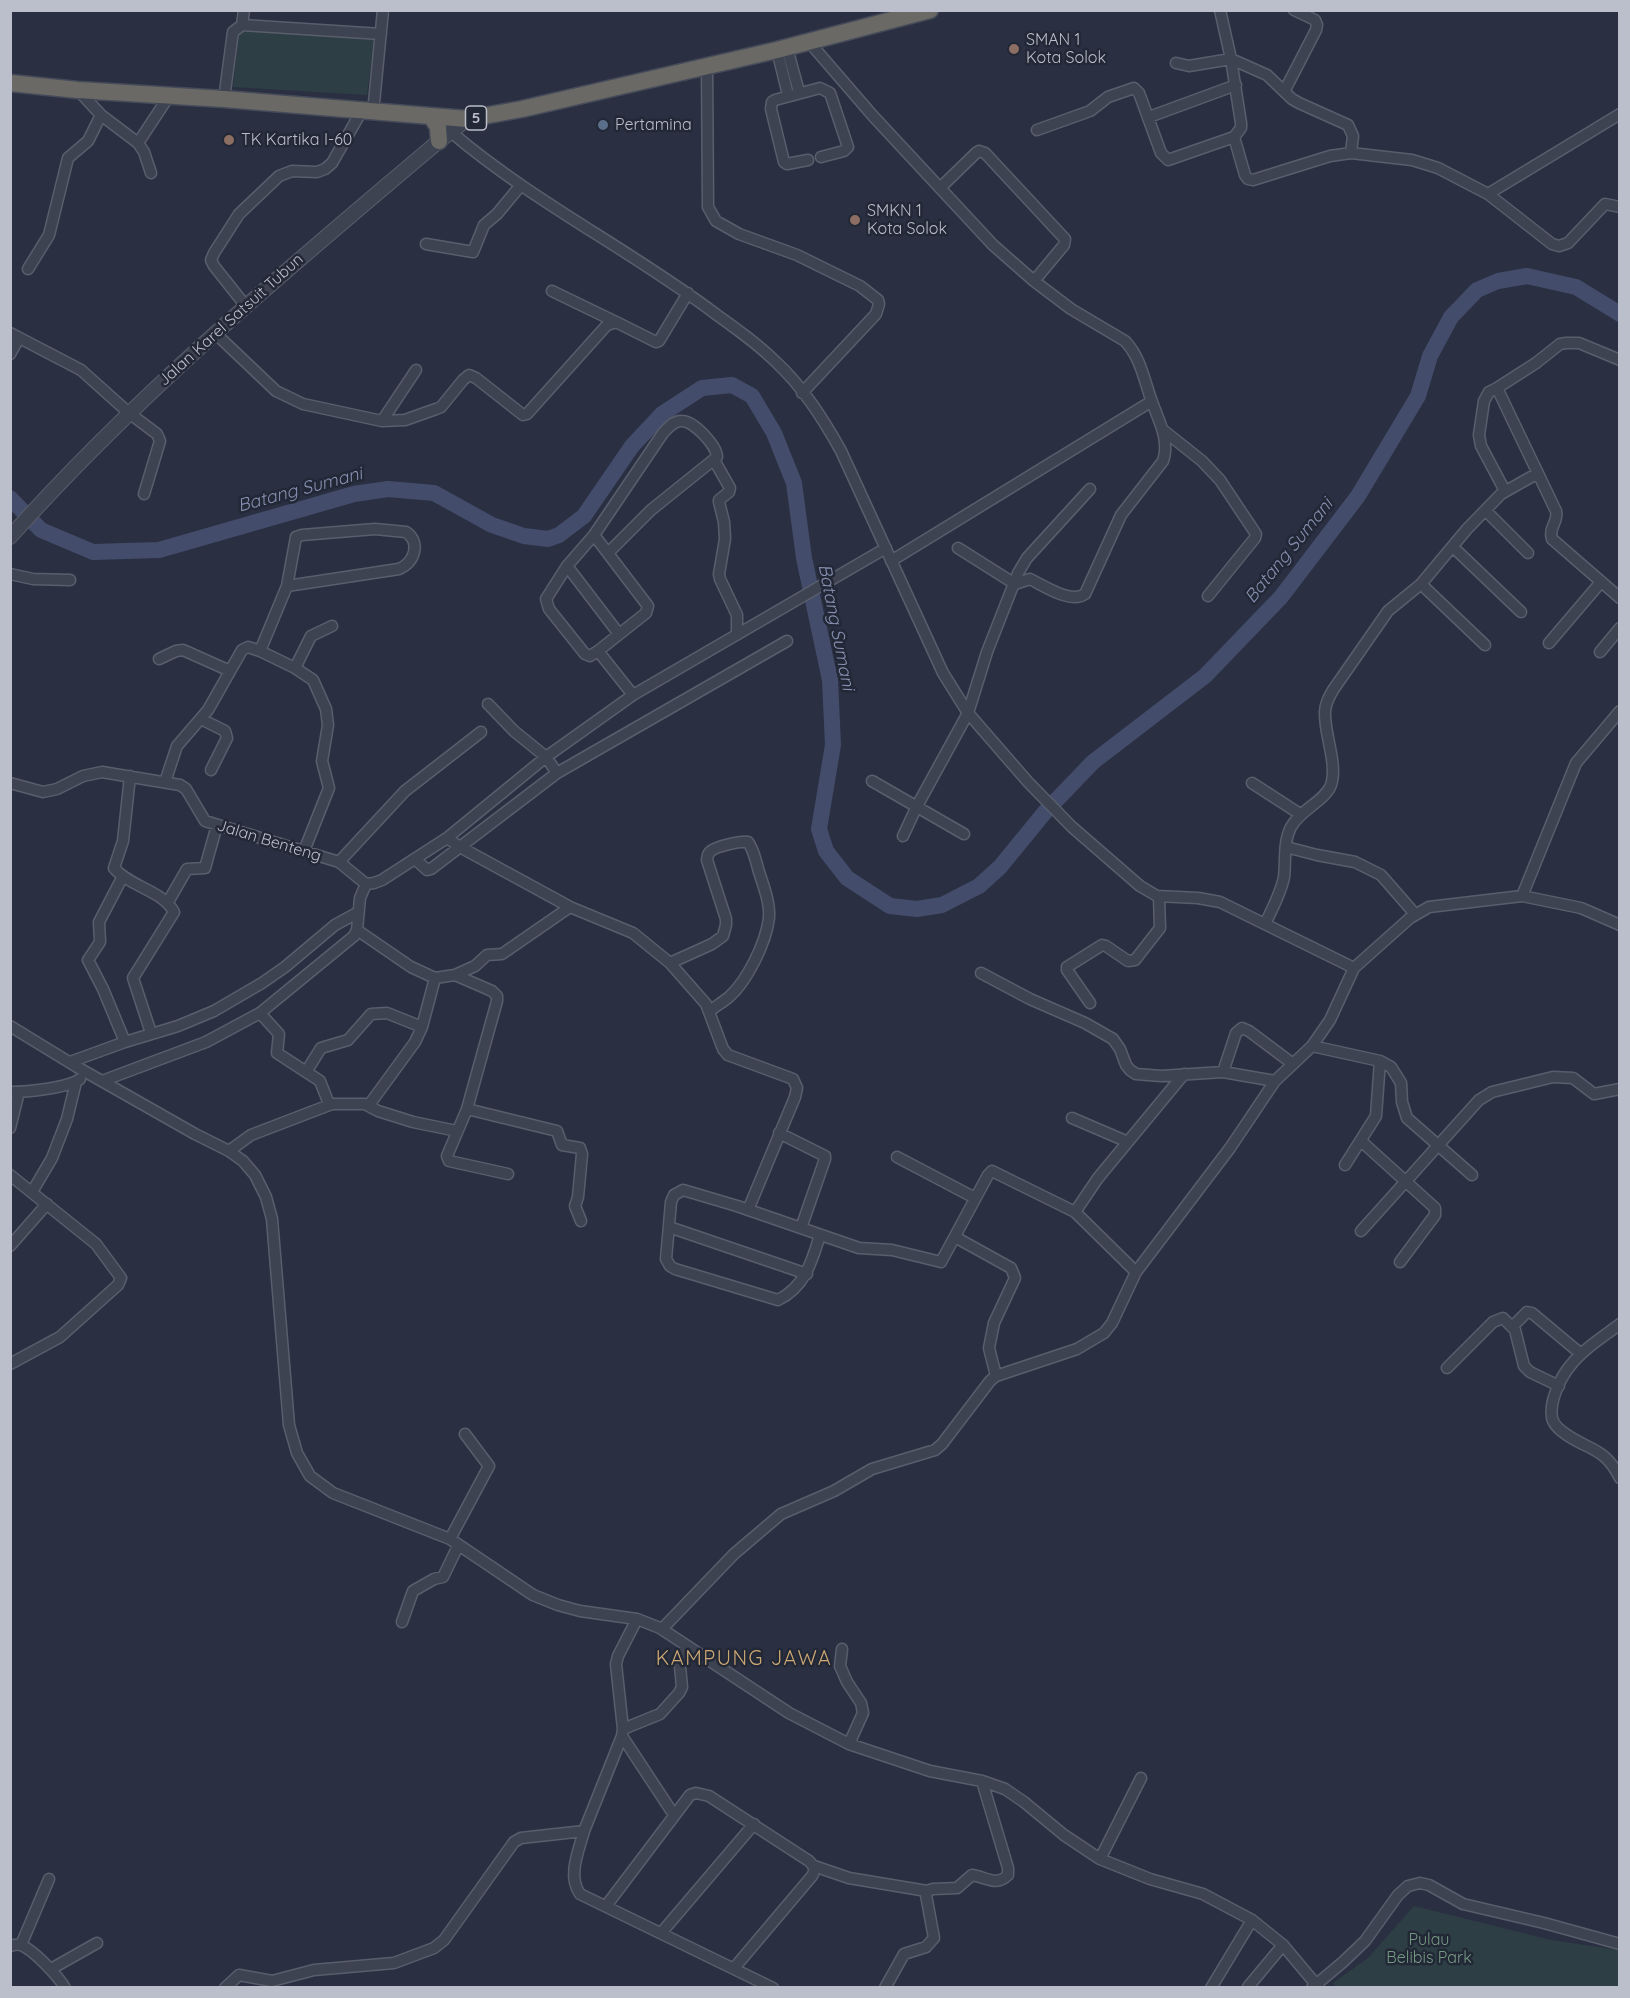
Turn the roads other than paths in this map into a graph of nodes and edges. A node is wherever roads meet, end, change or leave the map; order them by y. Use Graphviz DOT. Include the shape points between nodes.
graph roads {
  1 [pos="244,10"];
  2 [pos="383,10"];
  3 [pos="930,10"];
  4 [pos="1220,10"];
  5 [pos="1294,10"];
  6 [pos="242,25"];
  7 [pos="381,34"];
  8 [pos="810,43"];
  9 [pos="782,49"];
  10 [pos="1231,59"];
  11 [pos="1176,63"];
  12 [pos="707,66"];
  13 [pos="10,83"];
  14 [pos="1236,85"];
  15 [pos="78,90"];
  16 [pos="1285,90"];
  17 [pos="794,94"];
  18 [pos="169,96"];
  19 [pos="224,99"];
  20 [pos="367,112"];
  21 [pos="1620,114"];
  22 [pos="101,115"];
  23 [pos="431,116"];
  24 [pos="1149,117"];
  25 [pos="467,120"];
  26 [pos="1037,130"];
  27 [pos="445,137"];
  28 [pos="1234,137"];
  29 [pos="138,143"];
  30 [pos="1351,153"];
  31 [pos="821,157"];
  32 [pos="808,160"];
  33 [pos="151,173"];
  34 [pos="521,185"];
  35 [pos="940,188"];
  36 [pos="1488,194"];
  37 [pos="1620,207"];
  38 [pos="426,244"];
  39 [pos="28,268"];
  40 [pos="1034,281"];
  41 [pos="552,291"];
  42 [pos="688,293"];
  43 [pos="245,305"];
  44 [pos="616,322"];
  45 [pos="215,333"];
  46 [pos="15,336"];
  47 [pos="10,354"];
  48 [pos="1620,360"];
  49 [pos="416,370"];
  50 [pos="1497,388"];
  51 [pos="802,393"];
  52 [pos="1152,401"];
  53 [pos="129,413"];
  54 [pos="382,421"];
  55 [pos="1163,430"];
  56 [pos="714,460"];
  57 [pos="1538,473"];
  58 [pos="1090,489"];
  59 [pos="1505,491"];
  60 [pos="144,495"];
  61 [pos="1486,511"];
  62 [pos="594,535"];
  63 [pos="10,537"];
  64 [pos="1453,547"];
  65 [pos="886,548"];
  66 [pos="958,548"];
  67 [pos="608,553"];
  68 [pos="1528,553"];
  69 [pos="891,561"];
  70 [pos="567,566"];
  71 [pos="10,574"];
  72 [pos="70,580"];
  73 [pos="1600,582"];
  74 [pos="1015,584"];
  75 [pos="1421,584"];
  76 [pos="287,586"];
  77 [pos="1208,596"];
  78 [pos="1620,598"];
  79 [pos="1521,612"];
  80 [pos="332,626"];
  81 [pos="1620,628"];
  82 [pos="737,633"];
  83 [pos="620,634"];
  84 [pos="787,641"];
  85 [pos="1550,643"];
  86 [pos="1485,645"];
  87 [pos="260,651"];
  88 [pos="598,651"];
  89 [pos="1600,652"];
  90 [pos="159,659"];
  91 [pos="295,668"];
  92 [pos="230,671"];
  93 [pos="633,694"];
  94 [pos="488,705"];
  95 [pos="1620,711"];
  96 [pos="968,713"];
  97 [pos="201,719"];
  98 [pos="481,732"];
  99 [pos="546,757"];
  100 [pos="211,770"];
  101 [pos="557,773"];
  102 [pos="130,776"];
  103 [pos="872,781"];
  104 [pos="165,782"];
  105 [pos="10,783"];
  106 [pos="1252,783"];
  107 [pos="917,806"];
  108 [pos="1300,814"];
  109 [pos="217,825"];
  110 [pos="964,834"];
  111 [pos="903,836"];
  112 [pos="447,838"];
  113 [pos="460,847"];
  114 [pos="1286,847"];
  115 [pos="304,851"];
  116 [pos="415,859"];
  117 [pos="339,862"];
  118 [pos="123,876"];
  119 [pos="366,884"];
  120 [pos="1522,896"];
  121 [pos="1159,897"];
  122 [pos="168,902"];
  123 [pos="570,908"];
  124 [pos="357,913"];
  125 [pos="1415,914"];
  126 [pos="1265,924"];
  127 [pos="1620,925"];
  128 [pos="357,930"];
  129 [pos="670,963"];
  130 [pos="1354,968"];
  131 [pos="981,973"];
  132 [pos="455,975"];
  133 [pos="435,978"];
  134 [pos="1090,1003"];
  135 [pos="710,1011"];
  136 [pos="260,1013"];
  137 [pos="10,1026"];
  138 [pos="422,1027"];
  139 [pos="151,1033"];
  140 [pos="125,1042"];
  141 [pos="1312,1046"];
  142 [pos="1380,1061"];
  143 [pos="70,1062"];
  144 [pos="1293,1064"];
  145 [pos="306,1072"];
  146 [pos="1223,1072"];
  147 [pos="88,1073"];
  148 [pos="1184,1074"];
  149 [pos="102,1081"];
  150 [pos="1275,1081"];
  151 [pos="76,1082"];
  152 [pos="1620,1089"];
  153 [pos="15,1092"];
  154 [pos="328,1104"];
  155 [pos="369,1105"];
  156 [pos="467,1109"];
  157 [pos="1072,1118"];
  158 [pos="10,1128"];
  159 [pos="458,1131"];
  160 [pos="779,1133"];
  161 [pos="1361,1141"];
  162 [pos="1128,1142"];
  163 [pos="1438,1145"];
  164 [pos="229,1151"];
  165 [pos="897,1157"];
  166 [pos="1345,1165"];
  167 [pos="10,1174"];
  168 [pos="508,1174"];
  169 [pos="1472,1175"];
  170 [pos="1405,1182"];
  171 [pos="32,1192"];
  172 [pos="975,1198"];
  173 [pos="47,1204"];
  174 [pos="748,1210"];
  175 [pos="1075,1212"];
  176 [pos="581,1221"];
  177 [pos="669,1227"];
  178 [pos="801,1228"];
  179 [pos="1361,1231"];
  180 [pos="820,1235"];
  181 [pos="955,1237"];
  182 [pos="10,1245"];
  183 [pos="1400,1263"];
  184 [pos="1136,1272"];
  185 [pos="807,1274"];
  186 [pos="1620,1324"];
  187 [pos="1513,1326"];
  188 [pos="1581,1354"];
  189 [pos="10,1364"];
  190 [pos="1447,1368"];
  191 [pos="996,1376"];
  192 [pos="1559,1386"];
  193 [pos="465,1434"];
  194 [pos="1620,1478"];
  195 [pos="454,1542"];
  196 [pos="637,1619"];
  197 [pos="402,1622"];
  198 [pos="662,1629"];
  199 [pos="686,1645"];
  200 [pos="842,1649"];
  201 [pos="623,1733"];
  202 [pos="849,1744"];
  203 [pos="1141,1778"];
  204 [pos="982,1781"];
  205 [pos="674,1815"];
  206 [pos="754,1824"];
  207 [pos="584,1830"];
  208 [pos="1100,1859"];
  209 [pos="814,1866"];
  210 [pos="49,1879"];
  211 [pos="927,1891"];
  212 [pos="606,1906"];
  213 [pos="1252,1920"];
  214 [pos="662,1932"];
  215 [pos="97,1943"];
  216 [pos="1620,1944"];
  217 [pos="16,1945"];
  218 [pos="1283,1945"];
  219 [pos="735,1968"];
  220 [pos="51,1969"];
  221 [pos="1316,1986"];
  222 [pos="1248,1987"];
  223 [pos="65,1988"];
  224 [pos="225,1988"];
  225 [pos="774,1988"];
  226 [pos="885,1988"];
  227 [pos="1211,1988"];
  1 -- 6 [label="street"];
  2 -- 7 [label="street"];
  3 -- 8 [label="highway, 5"];
  4 -- 10 [label="street"];
  5 -- 16 [label="street" via="1315,20 1317,25"];
  6 -- 7 [label="street"];
  6 -- 19 [label="street" via="233,32"];
  7 -- 20 [label="street"];
  8 -- 9 [label="highway, 5"];
  8 -- 35 [label="street"];
  9 -- 12 [label="highway, 5"];
  9 -- 17 [label="street"];
  10 -- 11 [label="street" via="1189,66"];
  10 -- 14 [label="street"];
  10 -- 16 [label="street" via="1268,75"];
  12 -- 25 [label="highway, 5"];
  12 -- 51 [label="street" via="711,215 739,234 797,255 860,285 878,300 876,314"];
  13 -- 15 [label="highway, 5"];
  14 -- 24 [label="street"];
  14 -- 28 [label="street" via="1241,128"];
  15 -- 18 [label="highway, 5"];
  15 -- 22 [label="street"];
  16 -- 30 [label="street" via="1295,101 1348,125 1353,136"];
  17 -- 31 [label="street" via="820,88 832,98 848,147"];
  17 -- 32 [label="street" via="775,100 771,106 783,160 788,164"];
  18 -- 19 [label="highway, 5"];
  18 -- 29 [label="street"];
  19 -- 20 [label="highway, 5"];
  20 -- 23 [label="highway, 5"];
  20 -- 43 [label="street" via="332,163 317,172 292,171 279,176 239,214 214,253 214,266"];
  21 -- 36 [label="street"];
  22 -- 29 [label="street"];
  22 -- 39 [label="street" via="88,141 68,158 49,235"];
  23 -- 25 [label="highway, 5"];
  23 -- 27 [label="highway"];
  24 -- 26 [label="street" via="1134,88 1108,97 1095,109"];
  24 -- 28 [label="street" via="1161,153 1168,160"];
  25 -- 27 [label="street, Jalan Karel Satsuit Tubun"];
  27 -- 34 [label="street"];
  27 -- 43 [label="street, Jalan Karel Satsuit Tubun"];
  28 -- 30 [label="street" via="1245,175 1253,180"];
  29 -- 33 [label="street"];
  30 -- 36 [label="street" via="1394,157 1438,168"];
  34 -- 38 [label="street" via="484,225 473,252"];
  34 -- 42 [label="street"];
  35 -- 40 [label="street" via="993,245"];
  35 -- 40 [label="street" via="976,153 985,153 1065,239"];
  36 -- 37 [label="street" via="1559,246 1568,243 1605,204"];
  40 -- 52 [label="street" via="1071,309 1125,341 1140,363"];
  41 -- 44 [label="street"];
  42 -- 44 [label="street" via="656,342"];
  42 -- 51 [label="street" via="779,364"];
  43 -- 45 [label="street, Jalan Karel Satsuit Tubun"];
  44 -- 54 [label="street" via="605,327 525,415 469,375 441,407 405,420"];
  45 -- 53 [label="street, Jalan Karel Satsuit Tubun"];
  45 -- 54 [label="street" via="271,387 296,401"];
  46 -- 47 [label="street"];
  46 -- 53 [label="street" via="81,370"];
  48 -- 50 [label="street" via="1579,343 1560,344"];
  49 -- 54 [label="street"];
  50 -- 57 [label="street"];
  50 -- 59 [label="street" via="1484,401 1479,435"];
  51 -- 65 [label="street" via="822,417 841,451"];
  52 -- 55 [label="street"];
  52 -- 69 [label="street"];
  53 -- 60 [label="street" via="160,438"];
  53 -- 63 [label="street, Jalan Karel Satsuit Tubun"];
  55 -- 74 [label="street" via="1163,461 1125,507 1085,594 1071,598 1030,579"];
  55 -- 77 [label="street" via="1220,480 1256,534"];
  56 -- 62 [label="street" via="714,444 691,424 674,423"];
  56 -- 67 [label="street" via="651,510"];
  56 -- 82 [label="street" via="730,488 719,500 725,539 719,574 737,615"];
  57 -- 59 [label="street"];
  57 -- 73 [label="street" via="1557,514 1552,539"];
  58 -- 74 [label="street" via="1027,558"];
  59 -- 61 [label="street"];
  61 -- 64 [label="street"];
  61 -- 68 [label="street"];
  62 -- 67 [label="street"];
  62 -- 70 [label="street"];
  64 -- 75 [label="street"];
  64 -- 79 [label="street"];
  65 -- 69 [label="street"];
  65 -- 82 [label="street"];
  66 -- 74 [label="street"];
  67 -- 83 [label="street" via="648,606 646,613"];
  69 -- 96 [label="street" via="943,673"];
  70 -- 83 [label="street"];
  70 -- 88 [label="street" via="547,596 548,606 585,654 590,656"];
  71 -- 72 [label="street"];
  73 -- 78 [label="street"];
  73 -- 85 [label="street"];
  74 -- 96 [label="street" via="987,652"];
  75 -- 86 [label="street"];
  75 -- 108 [label="street" via="1384,616 1327,701 1331,786"];
  76 -- 76 [label="street" via="399,569 413,556 414,540 406,532 380,529 299,536 295,539"];
  76 -- 87 [label="street"];
  80 -- 91 [label="street" via="311,636"];
  81 -- 89 [label="street"];
  82 -- 93 [label="street"];
  83 -- 88 [label="street"];
  84 -- 101 [label="street"];
  87 -- 91 [label="street"];
  87 -- 92 [label="street" via="248,647 242,650"];
  88 -- 93 [label="street"];
  90 -- 92 [label="street" via="183,650"];
  91 -- 115 [label="street" via="313,680 328,716 322,761 328,793"];
  92 -- 97 [label="street"];
  93 -- 99 [label="street"];
  94 -- 99 [label="street"];
  95 -- 120 [label="street" via="1576,763"];
  96 -- 107 [label="street"];
  96 -- 121 [label="street" via="1072,827 1140,886"];
  97 -- 100 [label="street" via="225,731 227,738"];
  97 -- 104 [label="street" via="177,746"];
  98 -- 117 [label="street" via="405,792"];
  99 -- 101 [label="street"];
  99 -- 112 [label="street"];
  101 -- 113 [label="street"];
  102 -- 104 [label="street, Jalan Benteng"];
  102 -- 105 [label="street, Jalan Benteng" via="102,772 43,792"];
  102 -- 118 [label="street" via="123,841 114,866"];
  103 -- 107 [label="street"];
  104 -- 109 [label="street, Jalan Benteng" via="186,789 205,821"];
  106 -- 108 [label="street"];
  107 -- 110 [label="street"];
  107 -- 111 [label="street"];
  108 -- 114 [label="street" via="1288,834"];
  109 -- 115 [label="street, Jalan Benteng"];
  109 -- 122 [label="street" via="205,868 187,869"];
  112 -- 113 [label="street"];
  112 -- 116 [label="street"];
  113 -- 116 [label="street" via="431,869"];
  113 -- 123 [label="street"];
  114 -- 125 [label="street" via="1355,862 1382,875"];
  114 -- 126 [label="street" via="1284,878"];
  115 -- 117 [label="street, Jalan Benteng"];
  116 -- 119 [label="street" via="382,880"];
  117 -- 119 [label="street, Jalan Benteng"];
  118 -- 122 [label="street"];
  118 -- 140 [label="street" via="99,922 100,942 88,960"];
  119 -- 124 [label="street"];
  120 -- 125 [label="street" via="1429,907"];
  120 -- 127 [label="street" via="1581,908"];
  121 -- 126 [label="street" via="1220,902"];
  121 -- 134 [label="street" via="1160,928 1135,960 1128,962 1102,945 1067,967"];
  122 -- 139 [label="street" via="174,914 134,978"];
  123 -- 129 [label="street" via="633,933"];
  123 -- 132 [label="street" via="502,954 487,956"];
  124 -- 128 [label="street"];
  124 -- 139 [label="street" via="335,925 262,983 213,1011"];
  125 -- 130 [label="street"];
  126 -- 130 [label="street"];
  128 -- 133 [label="street" via="411,967"];
  128 -- 136 [label="street" via="343,946"];
  129 -- 135 [label="street"];
  129 -- 135 [label="street" via="723,936 726,918 708,855 712,850 748,842 768,906 766,933 741,982"];
  130 -- 141 [label="street"];
  131 -- 148 [label="street" via="1113,1039 1126,1065 1136,1074"];
  132 -- 133 [label="street"];
  132 -- 156 [label="street" via="492,991 498,999"];
  133 -- 138 [label="street"];
  135 -- 160 [label="street" via="728,1055 789,1077 795,1083 795,1098"];
  136 -- 145 [label="street" via="279,1034 277,1053"];
  136 -- 149 [label="street" via="206,1042"];
  137 -- 143 [label="street"];
  138 -- 145 [label="street" via="387,1013 371,1014 348,1040 321,1048"];
  138 -- 155 [label="street"];
  139 -- 140 [label="street"];
  140 -- 143 [label="street"];
  141 -- 142 [label="street"];
  141 -- 144 [label="street"];
  142 -- 161 [label="street" via="1376,1116"];
  142 -- 163 [label="street" via="1398,1076 1407,1118"];
  143 -- 147 [label="street"];
  144 -- 146 [label="street" via="1242,1028 1236,1033"];
  144 -- 150 [label="street"];
  145 -- 154 [label="street" via="322,1083"];
  146 -- 148 [label="street"];
  146 -- 150 [label="street"];
  147 -- 149 [label="street"];
  147 -- 151 [label="street"];
  148 -- 162 [label="street"];
  149 -- 164 [label="street"];
  150 -- 184 [label="street" via="1230,1148"];
  151 -- 153 [label="street"];
  151 -- 171 [label="street" via="52,1158"];
  152 -- 163 [label="street" via="1594,1094 1567,1076 1492,1092 1479,1100"];
  153 -- 158 [label="street"];
  154 -- 155 [label="street"];
  154 -- 164 [label="street" via="250,1135"];
  155 -- 159 [label="street" via="413,1122"];
  156 -- 159 [label="street"];
  156 -- 176 [label="street" via="557,1131 562,1145 581,1150 575,1206"];
  157 -- 162 [label="street"];
  159 -- 168 [label="street" via="447,1156 449,1161"];
  160 -- 174 [label="street"];
  160 -- 178 [label="street" via="825,1156"];
  161 -- 166 [label="street"];
  161 -- 170 [label="street"];
  162 -- 175 [label="street"];
  163 -- 169 [label="street"];
  163 -- 170 [label="street"];
  164 -- 195 [label="street" via="255,1175 272,1219 289,1425 297,1453 310,1476 333,1493"];
  165 -- 172 [label="street"];
  167 -- 171 [label="street"];
  170 -- 179 [label="street"];
  170 -- 183 [label="street" via="1436,1211"];
  171 -- 173 [label="street"];
  172 -- 175 [label="street" via="990,1172 995,1172"];
  172 -- 181 [label="street"];
  173 -- 182 [label="street"];
  173 -- 189 [label="street" via="103,1251 121,1275 120,1282 60,1337"];
  174 -- 177 [label="street" via="683,1190 671,1202"];
  174 -- 178 [label="street"];
  175 -- 184 [label="street"];
  177 -- 185 [label="street"];
  177 -- 185 [label="street" via="666,1259 675,1269 774,1299 782,1298"];
  178 -- 180 [label="street"];
  180 -- 181 [label="street" via="859,1248 892,1250 941,1262"];
  180 -- 185 [label="street"];
  181 -- 191 [label="street" via="1011,1268 1014,1274 994,1323 989,1348"];
  184 -- 191 [label="street" via="1112,1323 1098,1338"];
  186 -- 188 [label="street"];
  187 -- 188 [label="street" via="1527,1312 1532,1313"];
  187 -- 190 [label="street" via="1503,1318 1497,1319"];
  187 -- 192 [label="street" via="1524,1366"];
  188 -- 192 [label="street" via="1568,1367"];
  191 -- 198 [label="street" via="939,1447 872,1469 781,1514 728,1560"];
  192 -- 194 [label="street" via="1552,1403 1556,1426 1594,1448 1610,1461"];
  193 -- 195 [label="street" via="489,1466"];
  195 -- 196 [label="street" via="550,1602 580,1611"];
  195 -- 197 [label="street" via="443,1578 413,1591"];
  196 -- 198 [label="street"];
  196 -- 201 [label="street" via="616,1665"];
  198 -- 199 [label="street"];
  199 -- 201 [label="street" via="679,1693 660,1714"];
  199 -- 202 [label="street" via="789,1713"];
  200 -- 202 [label="street" via="840,1666 863,1713"];
  201 -- 205 [label="street"];
  201 -- 207 [label="street"];
  202 -- 204 [label="street" via="930,1771"];
  203 -- 208 [label="street"];
  204 -- 208 [label="street" via="1005,1789"];
  204 -- 211 [label="street" via="1008,1875 996,1882 972,1875 957,1888"];
  205 -- 206 [label="street" via="690,1796 701,1793"];
  205 -- 212 [label="street"];
  206 -- 209 [label="street"];
  206 -- 214 [label="street"];
  207 -- 212 [label="street" via="574,1872 575,1885 580,1894"];
  207 -- 224 [label="street" via="514,1842 444,1940 434,1948 394,1963 314,1970 272,1981 239,1975"];
  208 -- 213 [label="street" via="1203,1894"];
  209 -- 211 [label="street" via="849,1878"];
  209 -- 219 [label="street" via="813,1876"];
  210 -- 217 [label="street"];
  211 -- 226 [label="street" via="934,1938 926,1947 904,1954"];
  212 -- 214 [label="street"];
  213 -- 218 [label="street"];
  213 -- 227 [label="street"];
  214 -- 219 [label="street"];
  215 -- 220 [label="street"];
  216 -- 221 [label="street" via="1463,1904 1420,1883 1398,1894 1365,1941"];
  217 -- 220 [label="street"];
  218 -- 221 [label="street"];
  218 -- 222 [label="street"];
  219 -- 225 [label="street"];
  220 -- 223 [label="street"];
}
